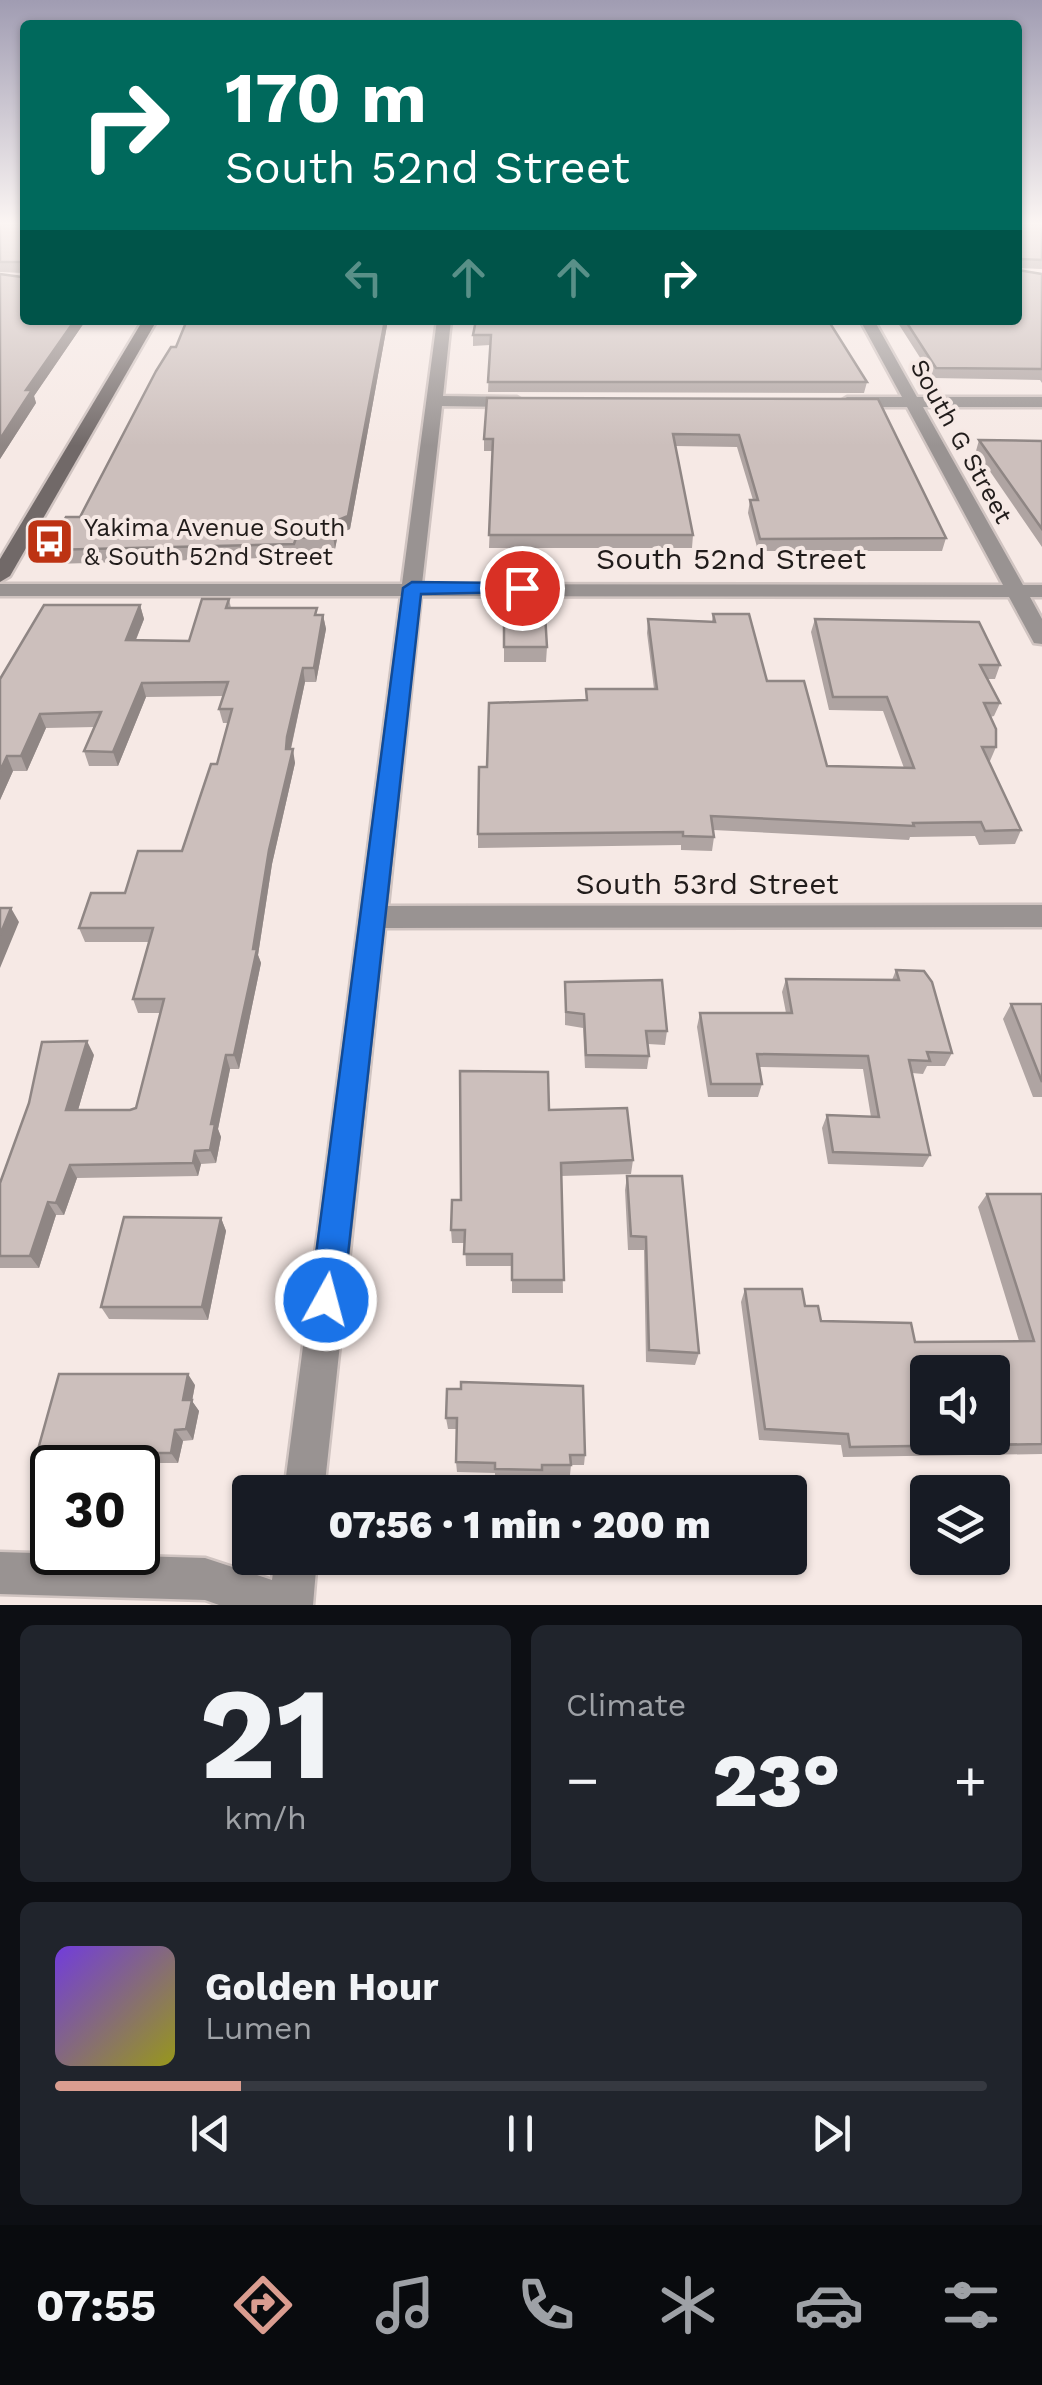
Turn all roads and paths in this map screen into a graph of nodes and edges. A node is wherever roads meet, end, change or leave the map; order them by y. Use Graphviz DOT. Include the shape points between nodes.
graph roads {
  1 [pos="147,325"];
  2 [pos="444,325"];
  3 [pos="869,325"];
  4 [pos="436,401"];
  5 [pos="535,402"];
  6 [pos="833,402"];
  7 [pos="912,402"];
  8 [pos="1042,402"];
  9 [pos="0,576"];
  10 [pos="412,588"];
  11 [pos="0,590"];
  12 [pos="1016,590"];
  13 [pos="1042,590"];
  14 [pos="1042,638"];
  15 [pos="372,916"];
  16 [pos="1042,916"];
  17 [pos="306,1475"];
  18 [pos="0,1573"];
  19 [pos="293,1575"];
  20 [pos="287,1605"];
  1 -- 9 [label="main road"];
  2 -- 4 [label="street"];
  3 -- 7 [label="street, South G Street"];
  4 -- 5 [label="street"];
  4 -- 10 [label="street"];
  6 -- 7 [label="street"];
  7 -- 8 [label="street"];
  7 -- 12 [label="street, South G Street"];
  10 -- 11 [label="street, South 52nd Street"];
  10 -- 12 [label="street, South 52nd Street"];
  10 -- 15 [label="street"];
  12 -- 13 [label="street, South 52nd Street"];
  12 -- 14 [label="street, South G Street"];
  15 -- 16 [label="street, South 53rd Street"];
  15 -- 17 [label="street"];
  18 -- 20 [label="street" via="206,1579"];
  19 -- 20 [label="street"];
}
